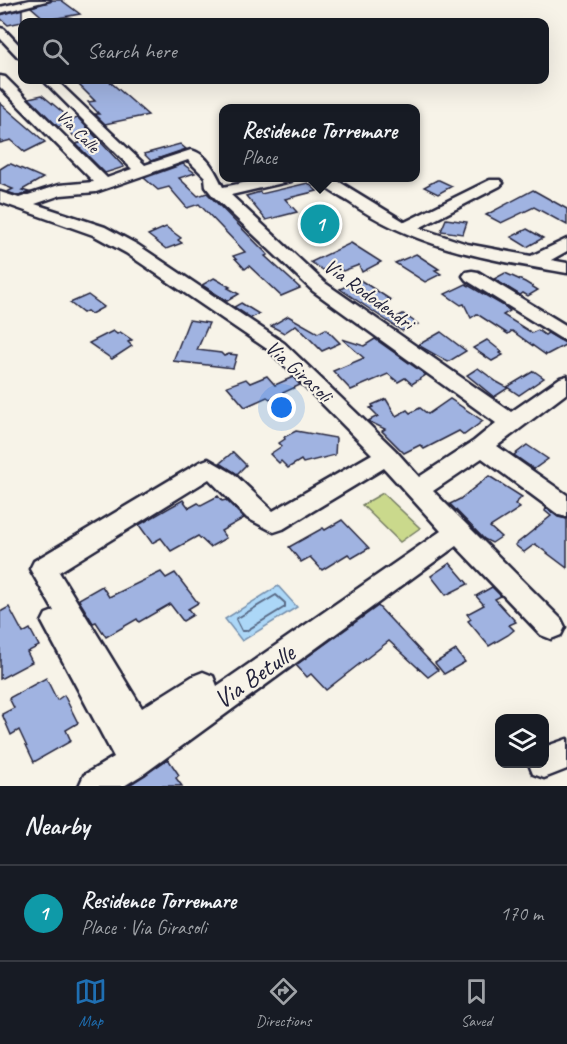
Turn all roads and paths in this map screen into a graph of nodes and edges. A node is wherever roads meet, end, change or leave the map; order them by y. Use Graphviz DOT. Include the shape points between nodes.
graph roads {
  1 [pos="38,1"];
  2 [pos="0,9"];
  3 [pos="0,31"];
  4 [pos="18,49"];
  5 [pos="0,50"];
  6 [pos="18,50"];
  7 [pos="0,80"];
  8 [pos="53,84"];
  9 [pos="142,171"];
  10 [pos="116,181"];
  11 [pos="265,182"];
  12 [pos="331,182"];
  13 [pos="495,183"];
  14 [pos="219,193"];
  15 [pos="0,197"];
  16 [pos="21,203"];
  17 [pos="405,229"];
  18 [pos="567,244"];
  19 [pos="534,262"];
  20 [pos="567,268"];
  21 [pos="472,276"];
  22 [pos="567,334"];
  23 [pos="567,384"];
  24 [pos="511,423"];
  25 [pos="482,447"];
  26 [pos="387,456"];
  27 [pos="417,490"];
  28 [pos="567,508"];
  29 [pos="458,532"];
  30 [pos="56,622"];
  31 [pos="551,627"];
  32 [pos="203,685"];
  33 [pos="134,762"];
  34 [pos="95,786"];
  1 -- 2 [label="street"];
  3 -- 4 [label="street"];
  5 -- 6 [label="street"];
  7 -- 10 [label="street, Via Calle"];
  8 -- 9 [label="street"];
  9 -- 10 [label="street, Via Rododendri"];
  9 -- 14 [label="street, Via Rododendri" via="191,154 212,176"];
  10 -- 16 [label="street, Via Rododendri" via="90,189 59,190"];
  11 -- 14 [label="street"];
  12 -- 17 [label="street"];
  13 -- 17 [label="street"];
  14 -- 24 [label="street, Via Rododendri" via="319,287"];
  15 -- 16 [label="street, Via Girasoli"];
  16 -- 26 [label="street, Via Girasoli" via="99,231 132,249 268,342 303,371"];
  17 -- 19 [label="street" via="460,247"];
  18 -- 19 [label="street"];
  19 -- 20 [label="street"];
  21 -- 22 [label="street"];
  23 -- 24 [label="street"];
  24 -- 25 [label="street"];
  25 -- 27 [label="street"];
  25 -- 28 [label="street"];
  26 -- 27 [label="street, Via Girasoli"];
  26 -- 32 [label="street" via="274,522 255,510 219,472 208,468 43,569 137,728"];
  27 -- 29 [label="street"];
  29 -- 31 [label="street"];
  29 -- 33 [label="street, Via Betulle"];
  30 -- 33 [label="street"];
  33 -- 34 [label="street, Via Betulle"];
}
